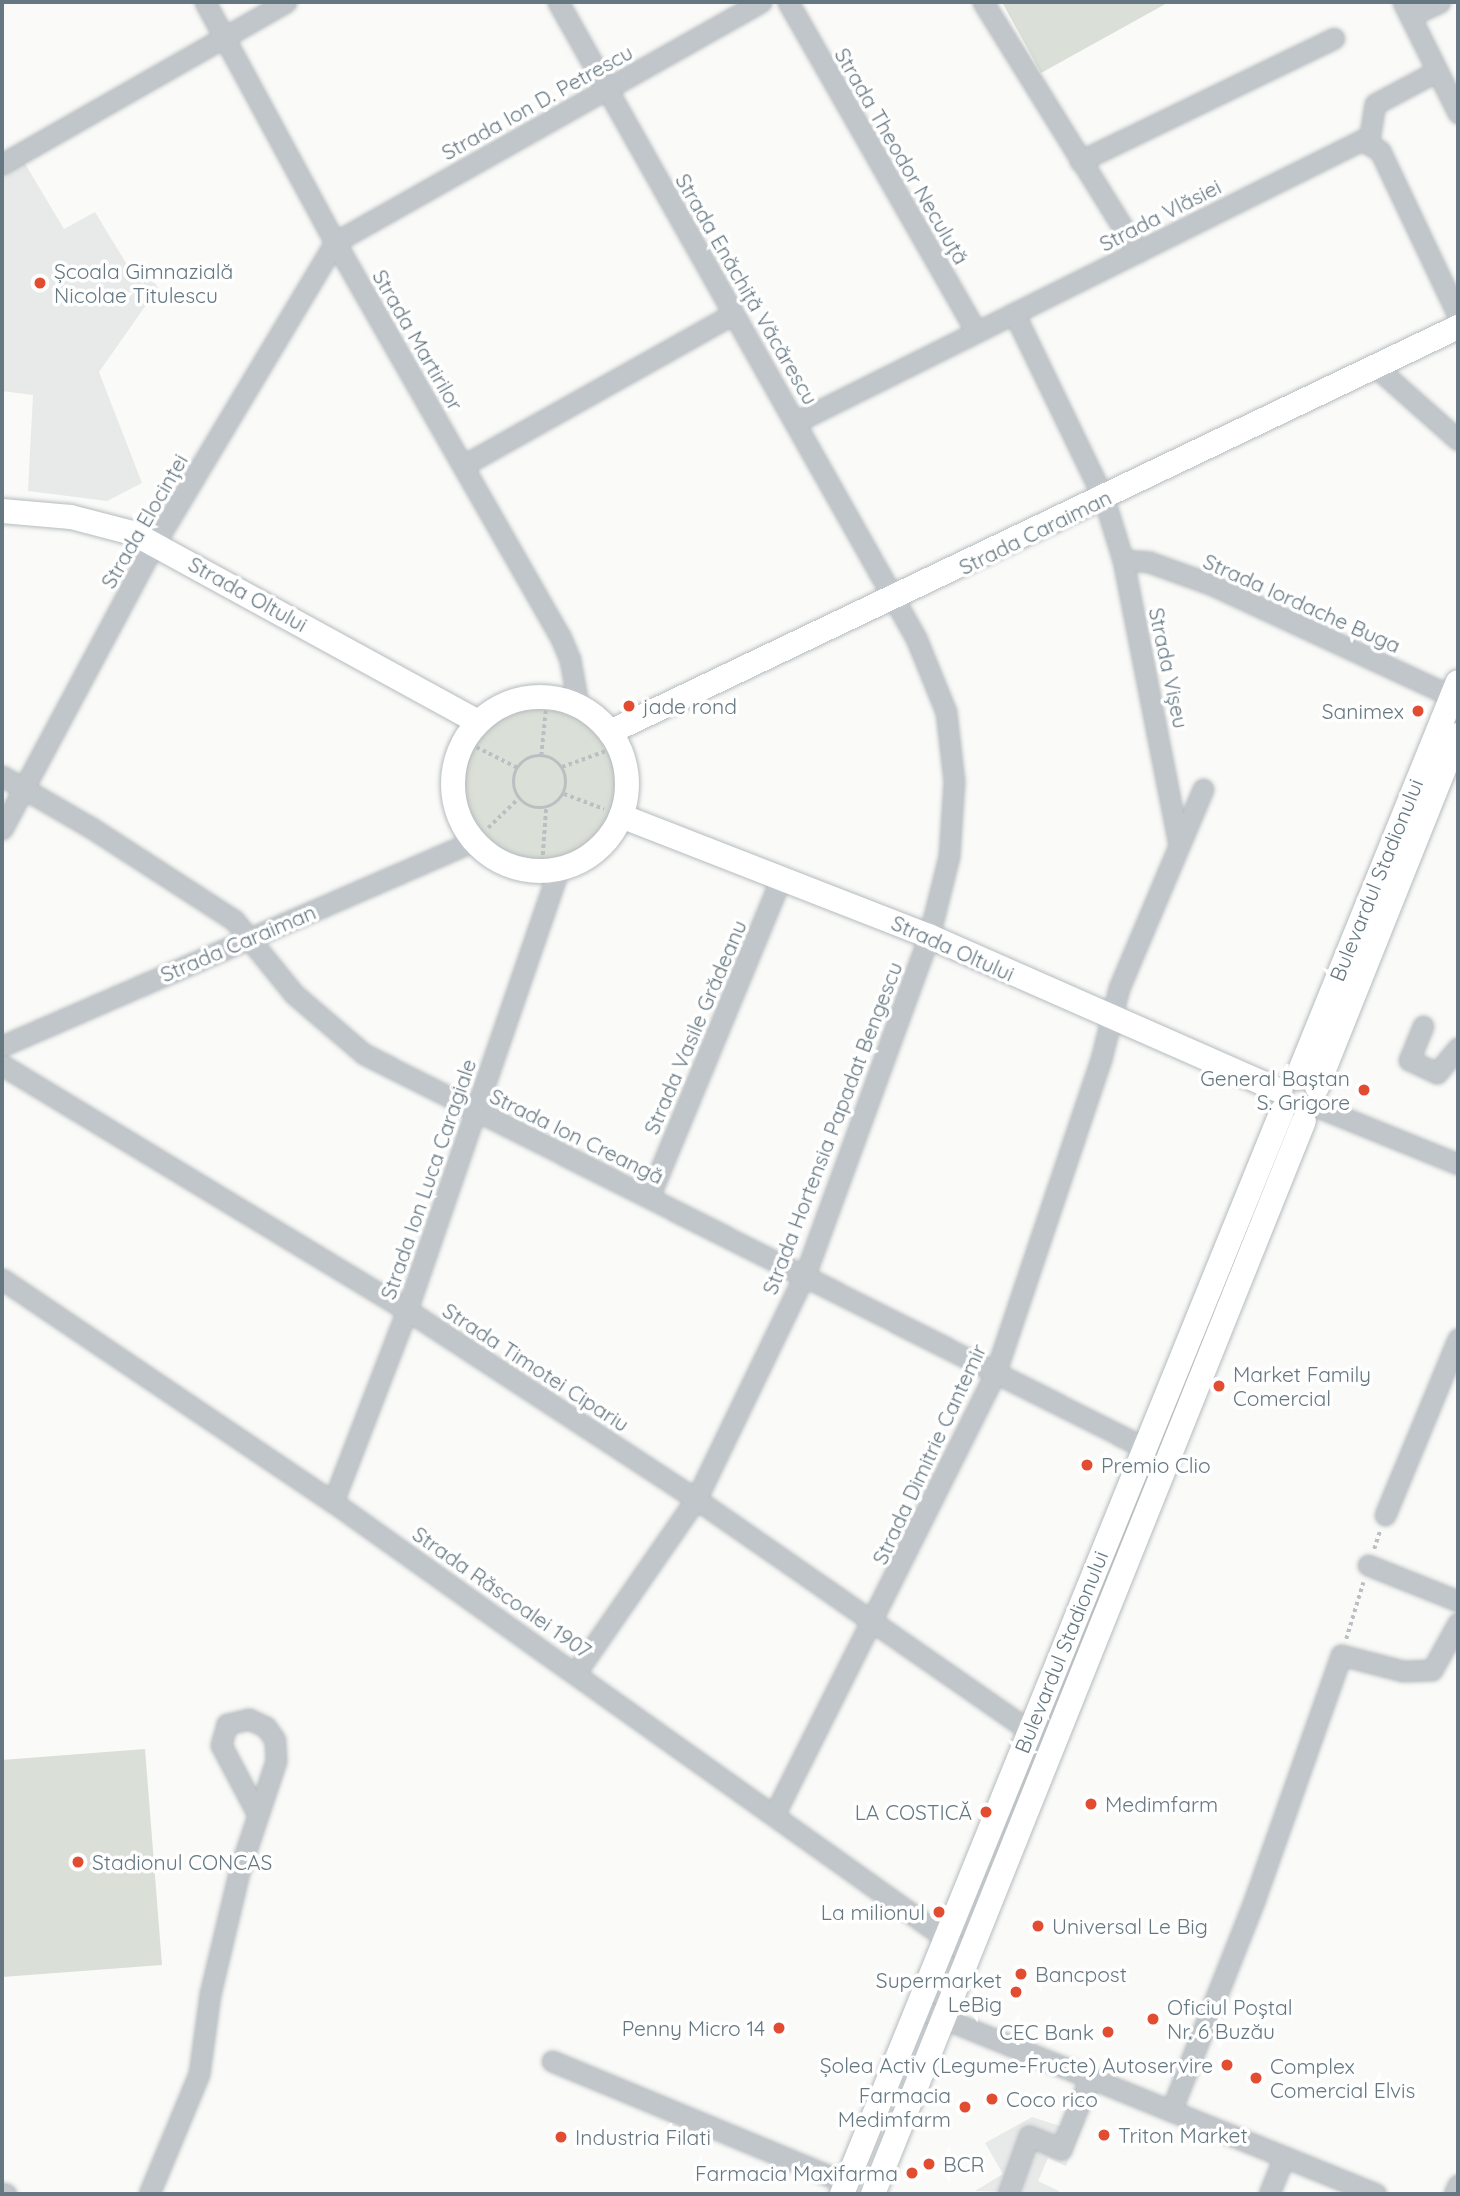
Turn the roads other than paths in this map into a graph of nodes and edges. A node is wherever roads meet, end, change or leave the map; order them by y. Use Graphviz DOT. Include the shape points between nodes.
graph roads {
  1 [pos="205,2"];
  2 [pos="286,2"];
  3 [pos="558,2"];
  4 [pos="761,2"];
  5 [pos="788,2"];
  6 [pos="983,2"];
  7 [pos="1440,2"];
  8 [pos="1407,9"];
  9 [pos="225,37"];
  10 [pos="1334,38"];
  11 [pos="1437,71"];
  12 [pos="606,89"];
  13 [pos="1458,113"];
  14 [pos="1369,141"];
  15 [pos="1080,161"];
  16 [pos="2,164"];
  17 [pos="335,242"];
  18 [pos="1138,252"];
  19 [pos="1014,313"];
  20 [pos="733,314"];
  21 [pos="1458,315"];
  22 [pos="1458,327"];
  23 [pos="976,332"];
  24 [pos="1377,368"];
  25 [pos="796,422"];
  26 [pos="1458,440"];
  27 [pos="464,465"];
  28 [pos="1104,499"];
  29 [pos="2,511"];
  30 [pos="155,543"];
  31 [pos="1123,560"];
  32 [pos="896,599"];
  33 [pos="1456,692"];
  34 [pos="578,705"];
  35 [pos="471,732"];
  36 [pos="1458,735"];
  37 [pos="615,739"];
  38 [pos="2,776"];
  39 [pos="24,789"];
  40 [pos="1203,789"];
  41 [pos="621,816"];
  42 [pos="2,829"];
  43 [pos="474,841"];
  44 [pos="1179,848"];
  45 [pos="550,870"];
  46 [pos="782,876"];
  47 [pos="929,936"];
  48 [pos="250,938"];
  49 [pos="1111,1017"];
  50 [pos="1423,1026"];
  51 [pos="2,1046"];
  52 [pos="1458,1048"];
  53 [pos="2,1065"];
  54 [pos="1300,1099"];
  55 [pos="474,1110"];
  56 [pos="1458,1164"];
  57 [pos="649,1196"];
  58 [pos="805,1274"];
  59 [pos="2,1279"];
  60 [pos="407,1310"];
  61 [pos="1458,1339"];
  62 [pos="996,1371"];
  63 [pos="1143,1447"];
  64 [pos="696,1499"];
  65 [pos="333,1502"];
  66 [pos="1385,1515"];
  67 [pos="1368,1564"];
  68 [pos="1458,1601"];
  69 [pos="873,1622"];
  70 [pos="1458,1623"];
  71 [pos="576,1672"];
  72 [pos="1030,1731"];
  73 [pos="775,1814"];
  74 [pos="258,1815"];
  75 [pos="946,1939"];
  76 [pos="968,1954"];
  77 [pos="918,2008"];
  78 [pos="943,2017"];
  79 [pos="552,2062"];
  80 [pos="1090,2078"];
  81 [pos="1171,2111"];
  82 [pos="1284,2157"];
  83 [pos="1458,2185"];
  84 [pos="844,2189"];
  85 [pos="149,2194"];
  86 [pos="873,2194"];
  87 [pos="1008,2194"];
  88 [pos="1269,2194"];
  89 [pos="1376,2194"];
  90 [pos="1454,2194"];
  1 -- 9 [label="street, Strada Martirilor"];
  2 -- 9 [label="street"];
  3 -- 12 [label="street, Strada Enăchiță Văcărescu"];
  4 -- 12 [label="street, Strada Ion D. Petrescu"];
  5 -- 23 [label="street, Strada Theodor Neculuță"];
  6 -- 15 [label="street"];
  7 -- 8 [label="street"];
  8 -- 11 [label="street"];
  9 -- 16 [label="street"];
  9 -- 17 [label="street, Strada Martirilor"];
  10 -- 15 [label="street"];
  11 -- 13 [label="street"];
  11 -- 14 [label="street" via="1375,104"];
  12 -- 17 [label="street, Strada Ion D. Petrescu"];
  12 -- 20 [label="street, Strada Enăchiță Văcărescu"];
  14 -- 18 [label="street, Strada Vlăsiei" via="1350,144"];
  14 -- 21 [label="street" via="1380,151"];
  15 -- 18 [label="street"];
  17 -- 27 [label="street, Strada Martirilor"];
  17 -- 30 [label="street, Strada Elocinței"];
  18 -- 19 [label="street, Strada Vlăsiei"];
  19 -- 23 [label="street, Strada Vlăsiei"];
  19 -- 28 [label="street, Strada Vișeu"];
  20 -- 25 [label="street, Strada Enăchiță Văcărescu"];
  20 -- 27 [label="street"];
  22 -- 24 [label="main road, Strada Caraiman"];
  23 -- 25 [label="street, Strada Vlăsiei"];
  24 -- 26 [label="street"];
  24 -- 28 [label="main road, Strada Caraiman"];
  25 -- 32 [label="street, Strada Enăchiță Văcărescu"];
  27 -- 34 [label="street, Strada Martirilor" via="560,636 570,660"];
  28 -- 31 [label="street, Strada Vișeu"];
  28 -- 32 [label="main road, Strada Caraiman"];
  29 -- 30 [label="main road, Strada Oltului" via="92,520"];
  30 -- 35 [label="main road, Strada Oltului"];
  30 -- 39 [label="street, Strada Elocinței"];
  31 -- 33 [label="street, Strada Iordache Buga" via="1149,562 1210,584"];
  31 -- 44 [label="street, Strada Vișeu"];
  32 -- 37 [label="main road, Strada Caraiman"];
  32 -- 47 [label="street, Strada Hortensia Papadat Bengescu" via="934,677 953,751 949,856"];
  33 -- 54 [label="main road, Bulevardul Stadionului"];
  34 -- 35 [label="main road" via="547,696 517,700"];
  34 -- 37 [label="main road"];
  35 -- 43 [label="main road" via="453,783 456,807"];
  36 -- 54 [label="main road, Bulevardul Stadionului"];
  37 -- 41 [label="main road" via="627,775"];
  38 -- 39 [label="street, Strada Ion Creangă"];
  39 -- 42 [label="street, Strada Elocinței"];
  39 -- 48 [label="street, Strada Ion Creangă" via="234,920"];
  40 -- 44 [label="street, Strada Dimitrie Cantemir"];
  41 -- 45 [label="main road" via="603,845 589,857"];
  41 -- 46 [label="main road, Strada Oltului"];
  43 -- 45 [label="main road" via="500,862"];
  43 -- 48 [label="street, Strada Caraiman"];
  44 -- 49 [label="street, Strada Dimitrie Cantemir"];
  45 -- 55 [label="street, Strada Ion Luca Caragiale"];
  46 -- 47 [label="main road, Strada Oltului"];
  46 -- 57 [label="street, Strada Vasile Grădeanu"];
  47 -- 49 [label="main road, Strada Oltului"];
  47 -- 58 [label="street, Strada Hortensia Papadat Bengescu"];
  48 -- 51 [label="street, Strada Caraiman"];
  48 -- 55 [label="street, Strada Ion Creangă" via="293,994 337,1035 414,1083"];
  49 -- 54 [label="main road, Strada Oltului"];
  49 -- 62 [label="street, Strada Dimitrie Cantemir"];
  50 -- 52 [label="street" via="1409,1060 1437,1073"];
  53 -- 60 [label="street, Strada Timotei Cipariu"];
  54 -- 56 [label="street"];
  54 -- 63 [label="main road, Bulevardul Stadionului"];
  54 -- 76 [label="main road, Bulevardul Stadionului"];
  55 -- 57 [label="street, Strada Ion Creangă"];
  55 -- 60 [label="street, Strada Ion Luca Caragiale"];
  57 -- 58 [label="street, Strada Ion Creangă"];
  58 -- 62 [label="street, Strada Ion Creangă"];
  58 -- 64 [label="street, Strada Hortensia Papadat Bengescu"];
  59 -- 65 [label="street, Strada Răscoalei 1907"];
  60 -- 64 [label="street, Strada Timotei Cipariu"];
  60 -- 65 [label="street, Strada Ion Luca Caragiale"];
  61 -- 66 [label="street"];
  62 -- 63 [label="street, Strada Ion Creangă"];
  62 -- 69 [label="street, Strada Dimitrie Cantemir"];
  63 -- 72 [label="main road, Bulevardul Stadionului"];
  64 -- 69 [label="street, Strada Timotei Cipariu"];
  64 -- 71 [label="street, Strada Hortensia Papadat Bengescu"];
  65 -- 71 [label="street, Strada Răscoalei 1907"];
  67 -- 68 [label="street"];
  69 -- 72 [label="street, Strada Timotei Cipariu"];
  69 -- 73 [label="street, Strada Dimitrie Cantemir"];
  70 -- 81 [label="street" via="1432,1670 1403,1671 1341,1655 1254,1901"];
  71 -- 73 [label="street, Strada Răscoalei 1907"];
  72 -- 75 [label="main road, Bulevardul Stadionului"];
  73 -- 75 [label="street, Strada Răscoalei 1907"];
  74 -- 85 [label="street" via="210,1994 199,2074"];
  75 -- 76 [label="street, Strada Răscoalei 1907"];
  75 -- 77 [label="main road, Bulevardul Stadionului"];
  76 -- 78 [label="main road, Bulevardul Stadionului"];
  77 -- 78 [label="street"];
  77 -- 84 [label="main road, Bulevardul Stadionului"];
  78 -- 80 [label="street"];
  78 -- 86 [label="main road, Bulevardul Stadionului"];
  79 -- 84 [label="street"];
  80 -- 81 [label="street"];
  80 -- 87 [label="street" via="1060,2148 1029,2136"];
  81 -- 82 [label="street"];
  82 -- 88 [label="street"];
  82 -- 89 [label="street"];
  83 -- 90 [label="street"];
}
